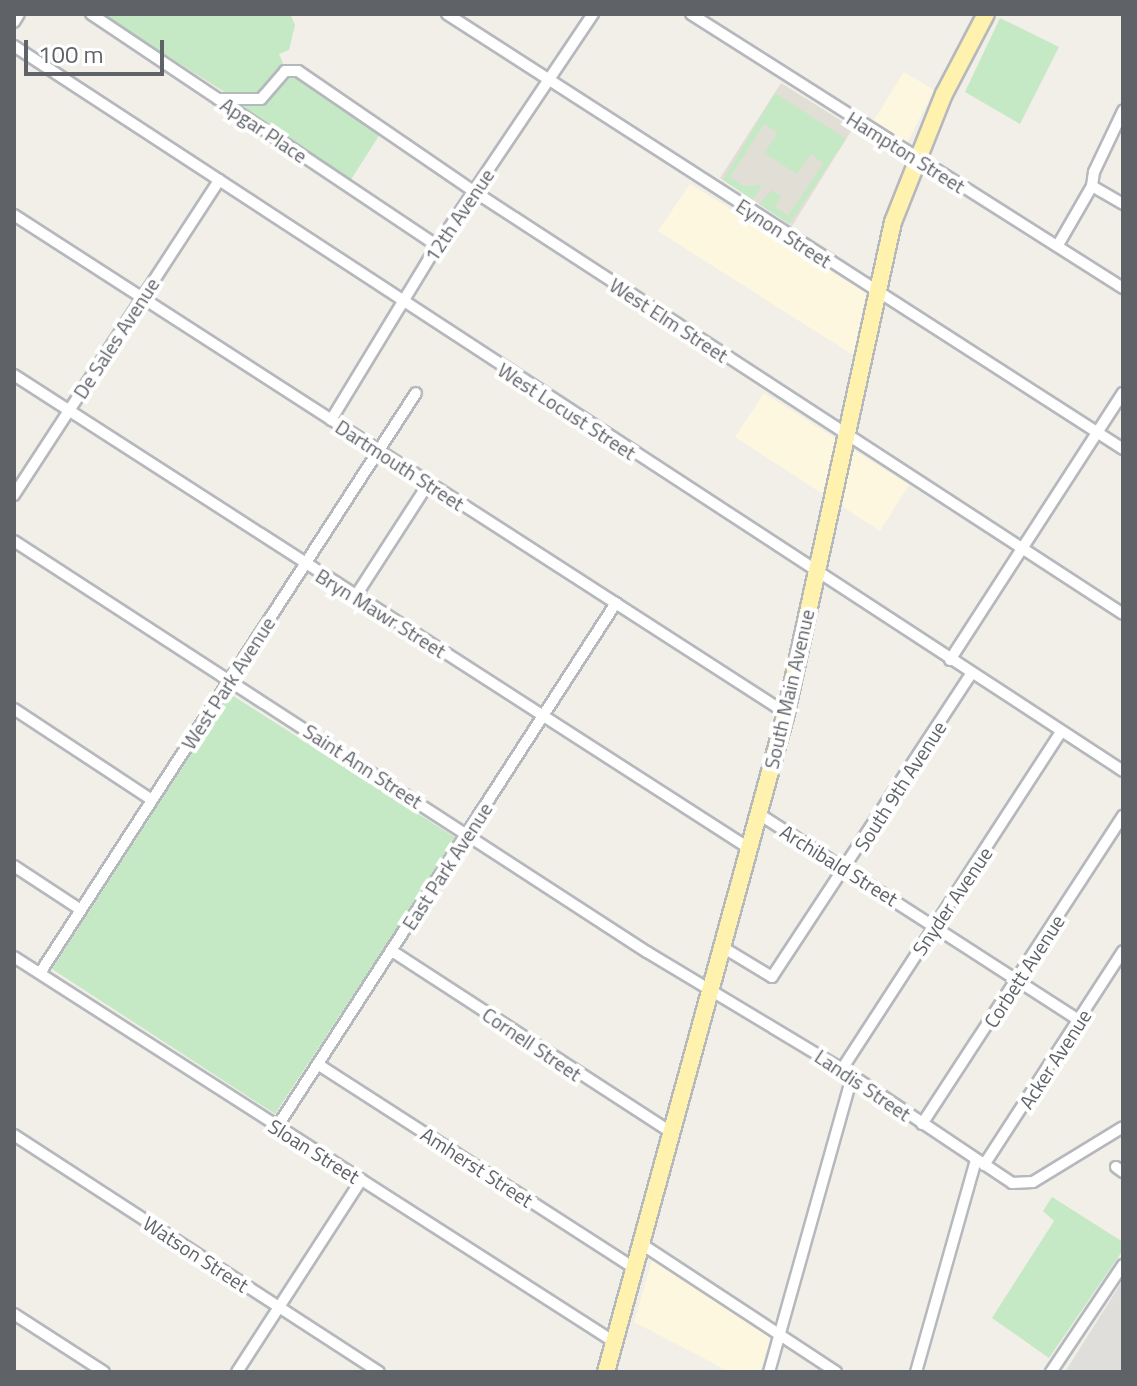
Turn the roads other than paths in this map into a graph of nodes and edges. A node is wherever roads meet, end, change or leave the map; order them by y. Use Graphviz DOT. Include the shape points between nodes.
graph roads {
  1 [pos="19,14"];
  2 [pos="91,14"];
  3 [pos="447,14"];
  4 [pos="593,14"];
  5 [pos="691,14"];
  6 [pos="986,14"];
  7 [pos="14,22"];
  8 [pos="14,46"];
  9 [pos="550,78"];
  10 [pos="218,99"];
  11 [pos="1123,111"];
  12 [pos="915,159"];
  13 [pos="219,180"];
  14 [pos="1092,186"];
  15 [pos="475,192"];
  16 [pos="1123,204"];
  17 [pos="14,215"];
  18 [pos="1058,245"];
  19 [pos="437,246"];
  20 [pos="1123,288"];
  21 [pos="876,293"];
  22 [pos="142,297"];
  23 [pos="402,302"];
  24 [pos="14,375"];
  25 [pos="416,393"];
  26 [pos="1123,393"];
  27 [pos="69,411"];
  28 [pos="331,420"];
  29 [pos="1098,432"];
  30 [pos="847,437"];
  31 [pos="1123,449"];
  32 [pos="378,452"];
  33 [pos="428,484"];
  34 [pos="14,495"];
  35 [pos="14,541"];
  36 [pos="1021,548"];
  37 [pos="304,566"];
  38 [pos="815,574"];
  39 [pos="355,597"];
  40 [pos="616,603"];
  41 [pos="1123,614"];
  42 [pos="950,660"];
  43 [pos="972,673"];
  44 [pos="230,680"];
  45 [pos="14,709"];
  46 [pos="786,713"];
  47 [pos="544,716"];
  48 [pos="1061,732"];
  49 [pos="1123,771"];
  50 [pos="152,800"];
  51 [pos="759,814"];
  52 [pos="1123,816"];
  53 [pos="468,835"];
  54 [pos="750,849"];
  55 [pos="14,866"];
  56 [pos="847,868"];
  57 [pos="81,910"];
  58 [pos="934,926"];
  59 [pos="724,948"];
  60 [pos="392,951"];
  61 [pos="1123,951"];
  62 [pos="14,957"];
  63 [pos="40,973"];
  64 [pos="1019,980"];
  65 [pos="713,990"];
  66 [pos="1080,1021"];
  67 [pos="319,1065"];
  68 [pos="847,1073"];
  69 [pos="922,1124"];
  70 [pos="277,1127"];
  71 [pos="1123,1127"];
  72 [pos="674,1134"];
  73 [pos="14,1135"];
  74 [pos="980,1163"];
  75 [pos="361,1180"];
  76 [pos="643,1245"];
  77 [pos="1123,1265"];
  78 [pos="636,1269"];
  79 [pos="279,1308"];
  80 [pos="14,1314"];
  81 [pos="779,1335"];
  82 [pos="616,1343"];
  83 [pos="104,1372"];
  84 [pos="237,1372"];
  85 [pos="379,1372"];
  86 [pos="606,1372"];
  87 [pos="769,1372"];
  88 [pos="836,1372"];
  89 [pos="916,1372"];
  90 [pos="1051,1372"];
  1 -- 7 [label="street"];
  2 -- 10 [label="street, Apgar Place"];
  3 -- 9 [label="street, Eynon Street"];
  4 -- 9 [label="street, 12th Avenue"];
  5 -- 12 [label="street, Hampton Street"];
  6 -- 12 [label="main road, South Main Avenue"];
  8 -- 13 [label="street, West Locust Street"];
  9 -- 15 [label="street, 12th Avenue"];
  9 -- 21 [label="street, Eynon Street"];
  10 -- 15 [label="street, West Elm Street" via="261,99 285,71 298,71"];
  10 -- 19 [label="street, Apgar Place"];
  11 -- 14 [label="street"];
  12 -- 18 [label="street, Hampton Street"];
  12 -- 21 [label="main road, South Main Avenue"];
  13 -- 22 [label="street, De Sales Avenue"];
  13 -- 23 [label="street, West Locust Street"];
  14 -- 16 [label="street"];
  14 -- 18 [label="street"];
  15 -- 19 [label="street, 12th Avenue"];
  15 -- 30 [label="street, West Elm Street"];
  17 -- 22 [label="street, Dartmouth Street"];
  18 -- 20 [label="street, Hampton Street"];
  19 -- 23 [label="street, 12th Avenue"];
  21 -- 29 [label="street, Eynon Street"];
  21 -- 30 [label="main road, South Main Avenue"];
  22 -- 27 [label="street, De Sales Avenue"];
  22 -- 28 [label="street, Dartmouth Street"];
  23 -- 28 [label="street, 12th Avenue"];
  23 -- 38 [label="street, West Locust Street"];
  24 -- 27 [label="street, Bryn Mawr Street"];
  25 -- 32 [label="street, West Park Avenue"];
  26 -- 29 [label="street"];
  27 -- 34 [label="street, De Sales Avenue"];
  27 -- 37 [label="street, Bryn Mawr Street"];
  28 -- 32 [label="street, Dartmouth Street"];
  29 -- 31 [label="street, Eynon Street"];
  29 -- 36 [label="street"];
  30 -- 36 [label="street, West Elm Street"];
  30 -- 38 [label="main road, South Main Avenue"];
  32 -- 33 [label="street, Dartmouth Street"];
  32 -- 37 [label="street, West Park Avenue"];
  33 -- 39 [label="street"];
  33 -- 40 [label="street, Dartmouth Street"];
  35 -- 44 [label="street, Saint Ann Street"];
  36 -- 41 [label="street, West Elm Street"];
  36 -- 42 [label="street"];
  37 -- 39 [label="street, Bryn Mawr Street"];
  37 -- 44 [label="street, West Park Avenue"];
  38 -- 42 [label="street, West Locust Street"];
  38 -- 46 [label="main road, South Main Avenue"];
  39 -- 47 [label="street, Bryn Mawr Street"];
  40 -- 46 [label="street, Dartmouth Street"];
  40 -- 47 [label="street, East Park Avenue"];
  42 -- 43 [label="street, West Locust Street"];
  43 -- 48 [label="street, West Locust Street"];
  43 -- 56 [label="street, South 9th Avenue"];
  44 -- 50 [label="street, West Park Avenue"];
  44 -- 53 [label="street, Saint Ann Street"];
  45 -- 50 [label="street"];
  46 -- 51 [label="main road, South Main Avenue"];
  47 -- 53 [label="street, East Park Avenue"];
  47 -- 54 [label="street, Bryn Mawr Street"];
  48 -- 49 [label="street, West Locust Street"];
  48 -- 58 [label="street, Snyder Avenue"];
  50 -- 57 [label="street, West Park Avenue"];
  51 -- 54 [label="main road, South Main Avenue"];
  51 -- 56 [label="street, Archibald Street"];
  52 -- 64 [label="street, Corbett Avenue"];
  53 -- 60 [label="street, East Park Avenue"];
  53 -- 65 [label="street, Saint Ann Street"];
  54 -- 59 [label="main road, South Main Avenue"];
  55 -- 57 [label="street"];
  56 -- 58 [label="street, Archibald Street"];
  56 -- 59 [label="street, South 9th Avenue" via="772,977"];
  57 -- 63 [label="street, West Park Avenue"];
  58 -- 64 [label="street, Archibald Street"];
  58 -- 68 [label="street, Snyder Avenue"];
  59 -- 65 [label="main road, South Main Avenue"];
  60 -- 67 [label="street, East Park Avenue"];
  60 -- 72 [label="street, Cornell Street"];
  61 -- 66 [label="street, Acker Avenue"];
  62 -- 63 [label="street, Sloan Street"];
  63 -- 70 [label="street, Sloan Street"];
  64 -- 66 [label="street, Archibald Street"];
  64 -- 69 [label="street, Corbett Avenue"];
  65 -- 68 [label="street, Landis Street"];
  65 -- 72 [label="main road, South Main Avenue"];
  66 -- 74 [label="street, Acker Avenue"];
  67 -- 70 [label="street, East Park Avenue"];
  67 -- 78 [label="street, Amherst Street"];
  68 -- 69 [label="street, Landis Street"];
  68 -- 81 [label="street, Snyder Avenue"];
  69 -- 74 [label="street, Landis Street"];
  70 -- 75 [label="street, Sloan Street"];
  71 -- 74 [label="street, Landis Street" via="1033,1182 1012,1183"];
  72 -- 76 [label="main road, South Main Avenue"];
  73 -- 79 [label="street, Watson Street"];
  74 -- 89 [label="street, Acker Avenue"];
  75 -- 79 [label="street"];
  75 -- 82 [label="street, Sloan Street"];
  76 -- 78 [label="main road, South Main Avenue"];
  76 -- 81 [label="street"];
  77 -- 90 [label="street"];
  78 -- 82 [label="main road, South Main Avenue"];
  79 -- 84 [label="street"];
  79 -- 85 [label="street, Watson Street"];
  80 -- 83 [label="street"];
  81 -- 87 [label="street, Snyder Avenue"];
  81 -- 88 [label="street"];
  82 -- 86 [label="main road, South Main Avenue"];
}
